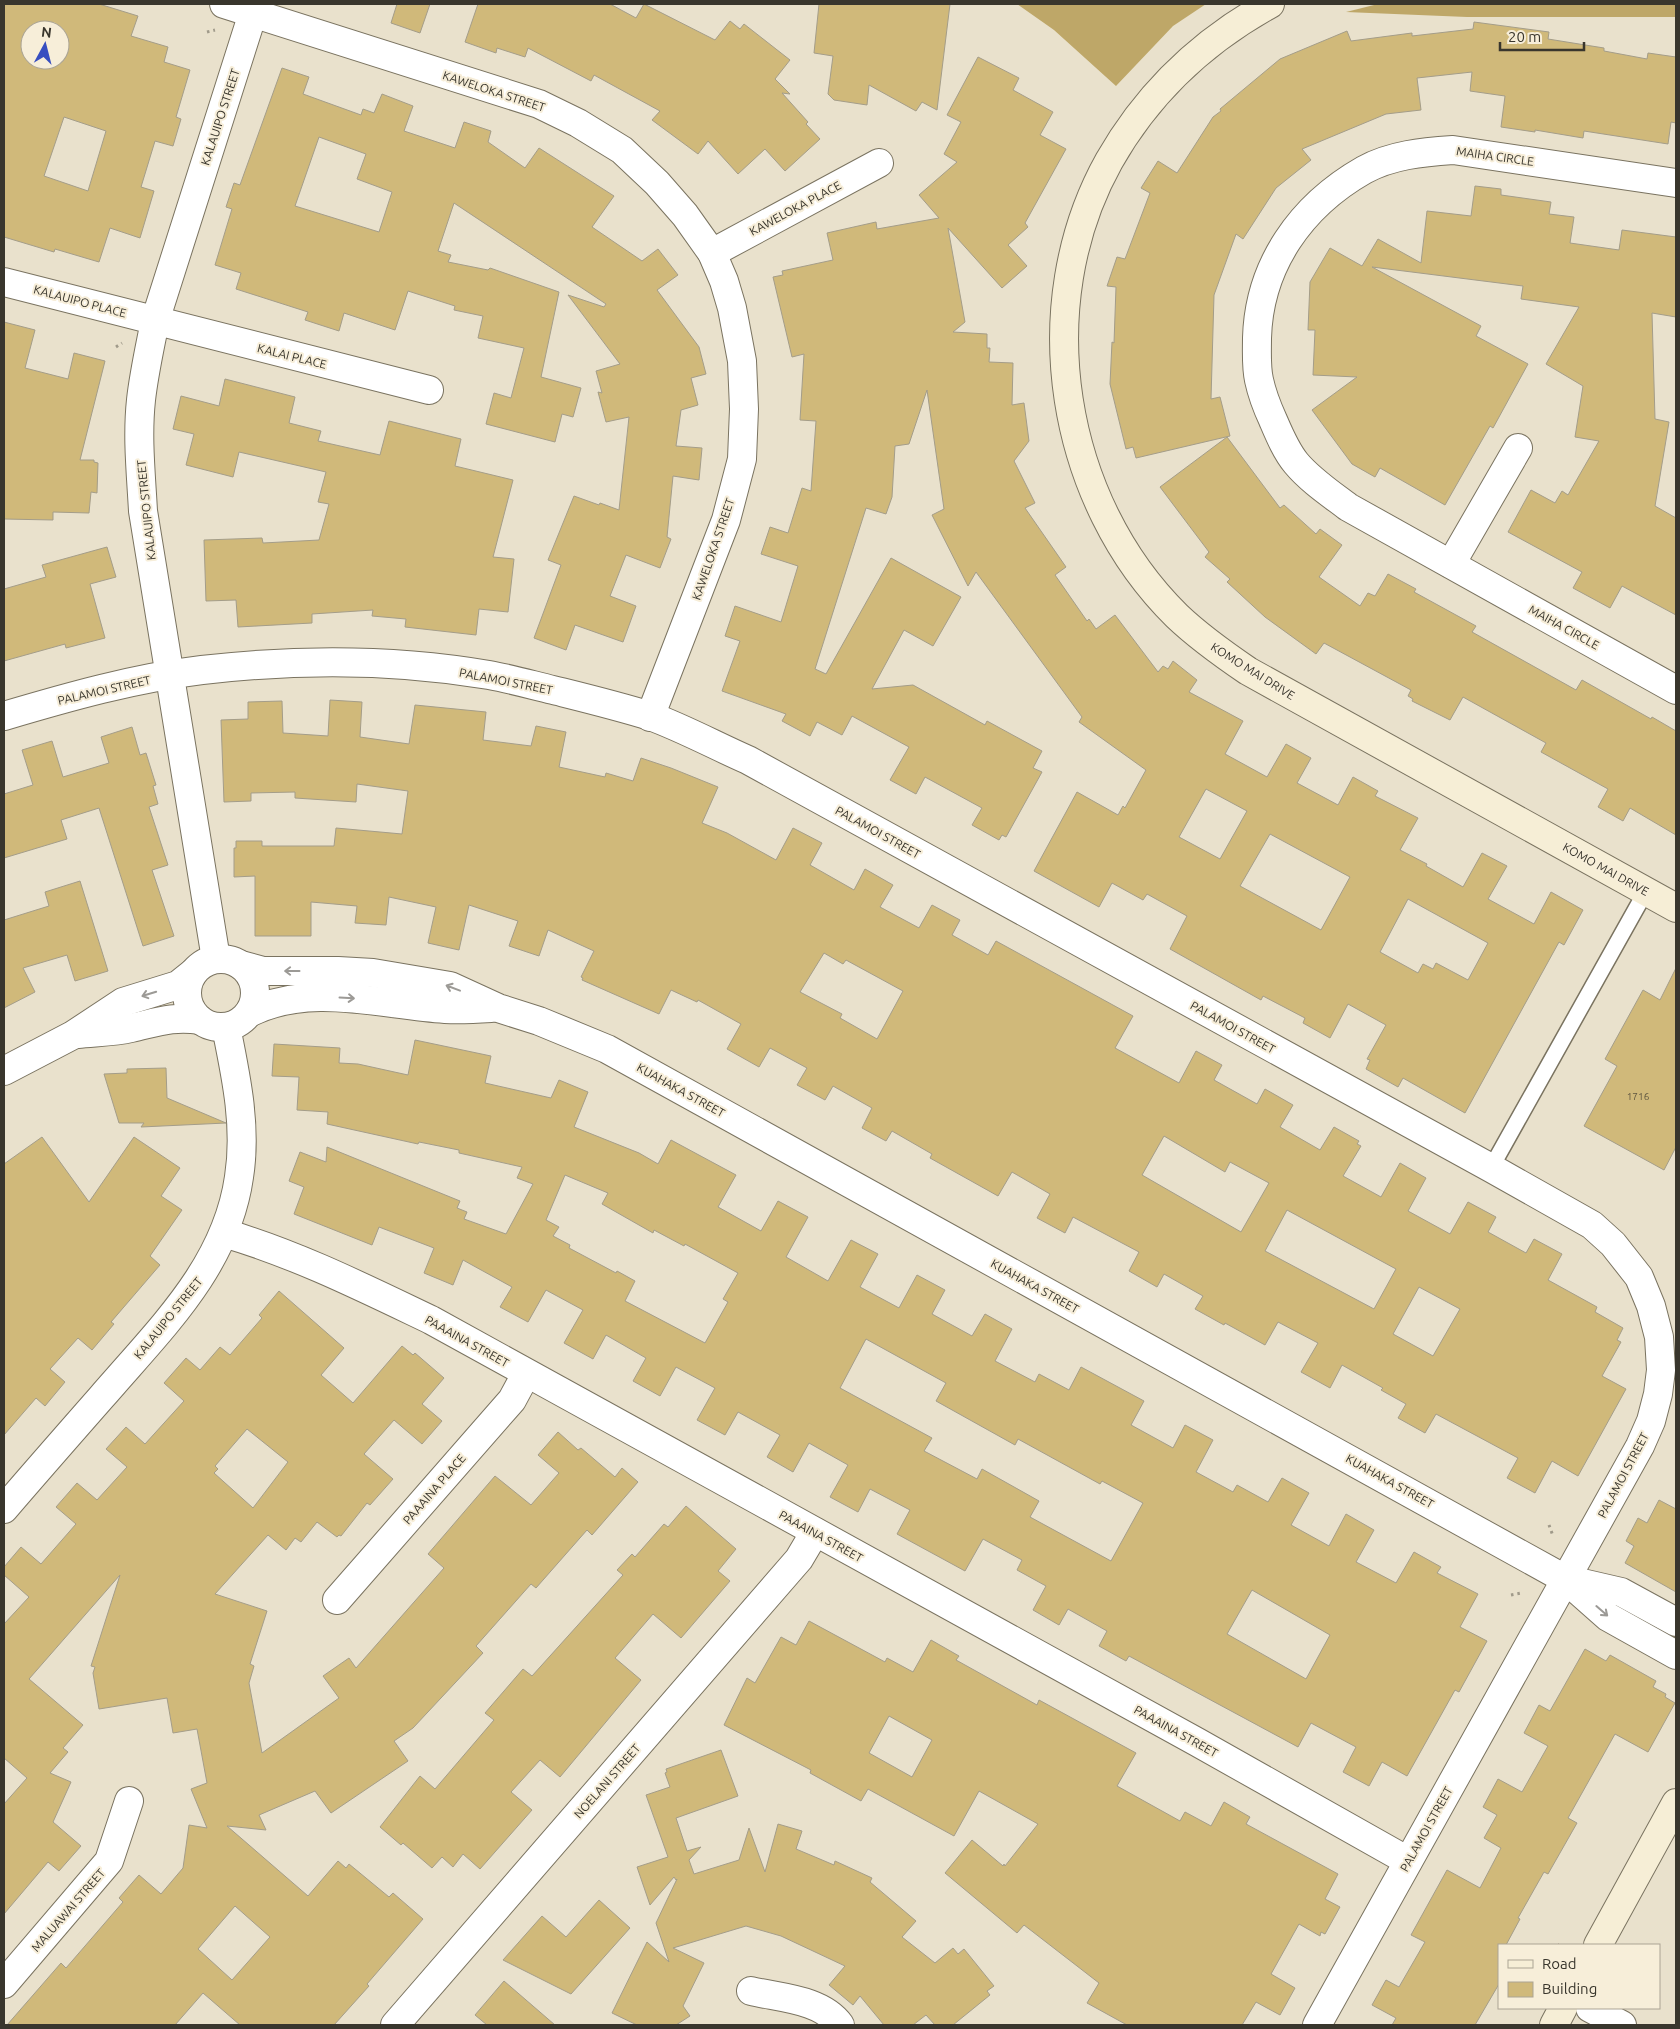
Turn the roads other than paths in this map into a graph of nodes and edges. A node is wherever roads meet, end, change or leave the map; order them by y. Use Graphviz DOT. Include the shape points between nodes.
graph roads {
  1 [pos="224,4"];
  2 [pos="1270,4"];
  3 [pos="253,13"];
  4 [pos="879,163"];
  5 [pos="1676,183"];
  6 [pos="712,253"];
  7 [pos="4,282"];
  8 [pos="155,321"];
  9 [pos="429,390"];
  10 [pos="1518,448"];
  11 [pos="1451,564"];
  12 [pos="169,675"];
  13 [pos="1676,690"];
  14 [pos="4,716"];
  15 [pos="650,717"];
  16 [pos="1646,891"];
  17 [pos="1676,908"];
  18 [pos="228,962"];
  19 [pos="193,973"];
  20 [pos="498,1008"];
  21 [pos="200,1020"];
  22 [pos="238,1020"];
  23 [pos="73,1035"];
  24 [pos="4,1071"];
  25 [pos="1490,1168"];
  26 [pos="224,1233"];
  27 [pos="526,1374"];
  28 [pos="4,1509"];
  29 [pos="815,1532"];
  30 [pos="1565,1579"];
  31 [pos="337,1600"];
  32 [pos="1676,1622"];
  33 [pos="1676,1655"];
  34 [pos="129,1801"];
  35 [pos="1676,1804"];
  36 [pos="1408,1861"];
  37 [pos="1599,1944"];
  38 [pos="4,1984"];
  39 [pos="751,1991"];
  40 [pos="1562,2009"];
  41 [pos="1592,2009"];
  42 [pos="395,2025"];
  43 [pos="840,2025"];
  44 [pos="1317,2025"];
  45 [pos="1554,2025"];
  46 [pos="1622,2025"];
  1 -- 3 [label="street, KAWELOKA STREET"];
  2 -- 16 [label="main road, KOMO MAI DRIVE" via="1215,38 1155,94 1108,162 1086,214 1068,289 1064,362 1068,402 1077,440 1098,501 1116,536 1149,585 1210,646 1256,676"];
  3 -- 6 [label="street, KAWELOKA STREET" via="539,104 578,123 622,150 657,183"];
  3 -- 8 [label="street, KALAUIPO STREET"];
  4 -- 6 [label="street, KAWELOKA PLACE"];
  5 -- 11 [label="street, MAIHA CIRCLE" via="1453,150 1423,152 1366,169 1334,190 1308,213 1287,240 1272,267 1258,325 1258,379 1277,430 1296,463 1319,485 1348,507"];
  6 -- 15 [label="street, KAWELOKA STREET" via="732,308 742,361 742,459 726,520"];
  7 -- 8 [label="street, KALAUIPO PLACE"];
  8 -- 9 [label="street, KALAI PLACE"];
  8 -- 12 [label="street, KALAUIPO STREET" via="141,402 140,458 144,511"];
  10 -- 11 [label="street"];
  11 -- 13 [label="street, MAIHA CIRCLE"];
  12 -- 14 [label="street, PALAMOI STREET" via="65,698"];
  12 -- 15 [label="street, PALAMOI STREET" via="263,664 388,664 490,676"];
  12 -- 18 [label="street, KALAUIPO STREET"];
  15 -- 25 [label="street, PALAMOI STREET" via="748,760"];
  16 -- 17 [label="main road, KOMO MAI DRIVE"];
  16 -- 25 [label="lane"];
  18 -- 19 [label="street" via="202,964"];
  20 -- 18 [label="street, KUAHAKA STREET, one-way" via="450,986 405,978 338,970 263,971"];
  18 -- 22 [label="street" via="250,975 255,987 254,1001"];
  19 -- 21 [label="street" via="187,985 187,999"];
  19 -- 23 [label="street, one-way" via="178,985 123,1002"];
  22 -- 20 [label="street, KUAHAKA STREET, one-way" via="267,1004 290,999 379,1000 446,1009"];
  20 -- 30 [label="street, KUAHAKA STREET" via="607,1049"];
  21 -- 22 [label="street" via="213,1026"];
  21 -- 23 [label="street" via="157,1021 130,1029"];
  22 -- 26 [label="street, KALAUIPO STREET" via="234,1064 243,1143 233,1208"];
  23 -- 24 [label="street"];
  25 -- 30 [label="street, PALAMOI STREET" via="1592,1225 1613,1244 1639,1278 1659,1337 1661,1370 1651,1421"];
  26 -- 27 [label="street, PAAAINA STREET" via="256,1242 342,1277 431,1320"];
  26 -- 28 [label="street, KALAUIPO STREET" via="196,1284 170,1318"];
  27 -- 29 [label="street, PAAAINA STREET"];
  27 -- 31 [label="street, PAAAINA PLACE" via="512,1400"];
  29 -- 36 [label="street, PAAAINA STREET"];
  29 -- 42 [label="street, NOELANI STREET" via="799,1560"];
  30 -- 32 [label="street, KUAHAKA STREET" via="1621,1592"];
  30 -- 33 [label="street, KUAHAKA STREET, one-way" via="1608,1617"];
  30 -- 36 [label="street, PALAMOI STREET"];
  34 -- 38 [label="street, MALUAWAI STREET" via="109,1861"];
  35 -- 37 [label="main road"];
  36 -- 44 [label="street, PALAMOI STREET"];
  39 -- 43 [label="street" via="815,2006"];
  40 -- 45 [label="main road"];
  41 -- 46 [label="street"];
}
